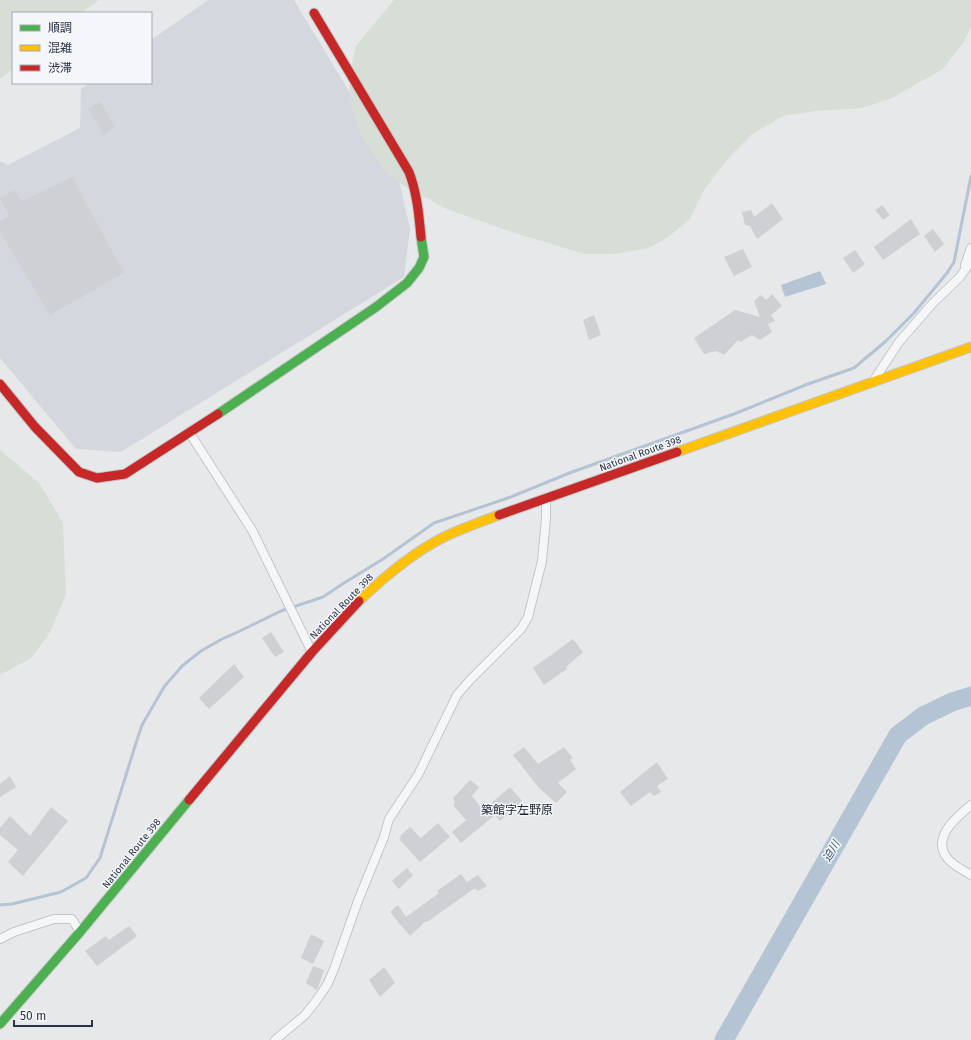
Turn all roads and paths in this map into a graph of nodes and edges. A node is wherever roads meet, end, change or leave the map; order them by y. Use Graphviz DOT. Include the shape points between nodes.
graph roads {
  1 [pos="314,13"];
  2 [pos="971,248"];
  3 [pos="971,261"];
  4 [pos="960,277"];
  5 [pos="971,347"];
  6 [pos="872,382"];
  7 [pos="0,384"];
  8 [pos="189,432"];
  9 [pos="546,498"];
  10 [pos="312,652"];
  11 [pos="971,805"];
  12 [pos="971,875"];
  13 [pos="80,932"];
  14 [pos="0,939"];
  15 [pos="0,1024"];
  16 [pos="275,1040"];
  1 -- 8 [label="main road" via="409,172 417,201 424,257 407,283 376,307"];
  2 -- 4 [label="street"];
  3 -- 4 [label="street"];
  4 -- 6 [label="street" via="899,342"];
  5 -- 6 [label="main road, National Route 398"];
  6 -- 9 [label="main road, National Route 398"];
  7 -- 8 [label="main road" via="69,463 79,472 96,478 125,474"];
  8 -- 10 [label="street" via="252,530"];
  9 -- 10 [label="main road, National Route 398" via="440,539 409,559 364,595"];
  9 -- 16 [label="street" via="542,561 528,617 521,629 457,695 418,775 389,819 326,985 304,1015"];
  10 -- 13 [label="main road, National Route 398"];
  11 -- 12 [label="street" via="953,820 944,835 942,846 947,858"];
  13 -- 14 [label="street" via="72,919 54,919"];
  13 -- 15 [label="main road, National Route 398"];
}
